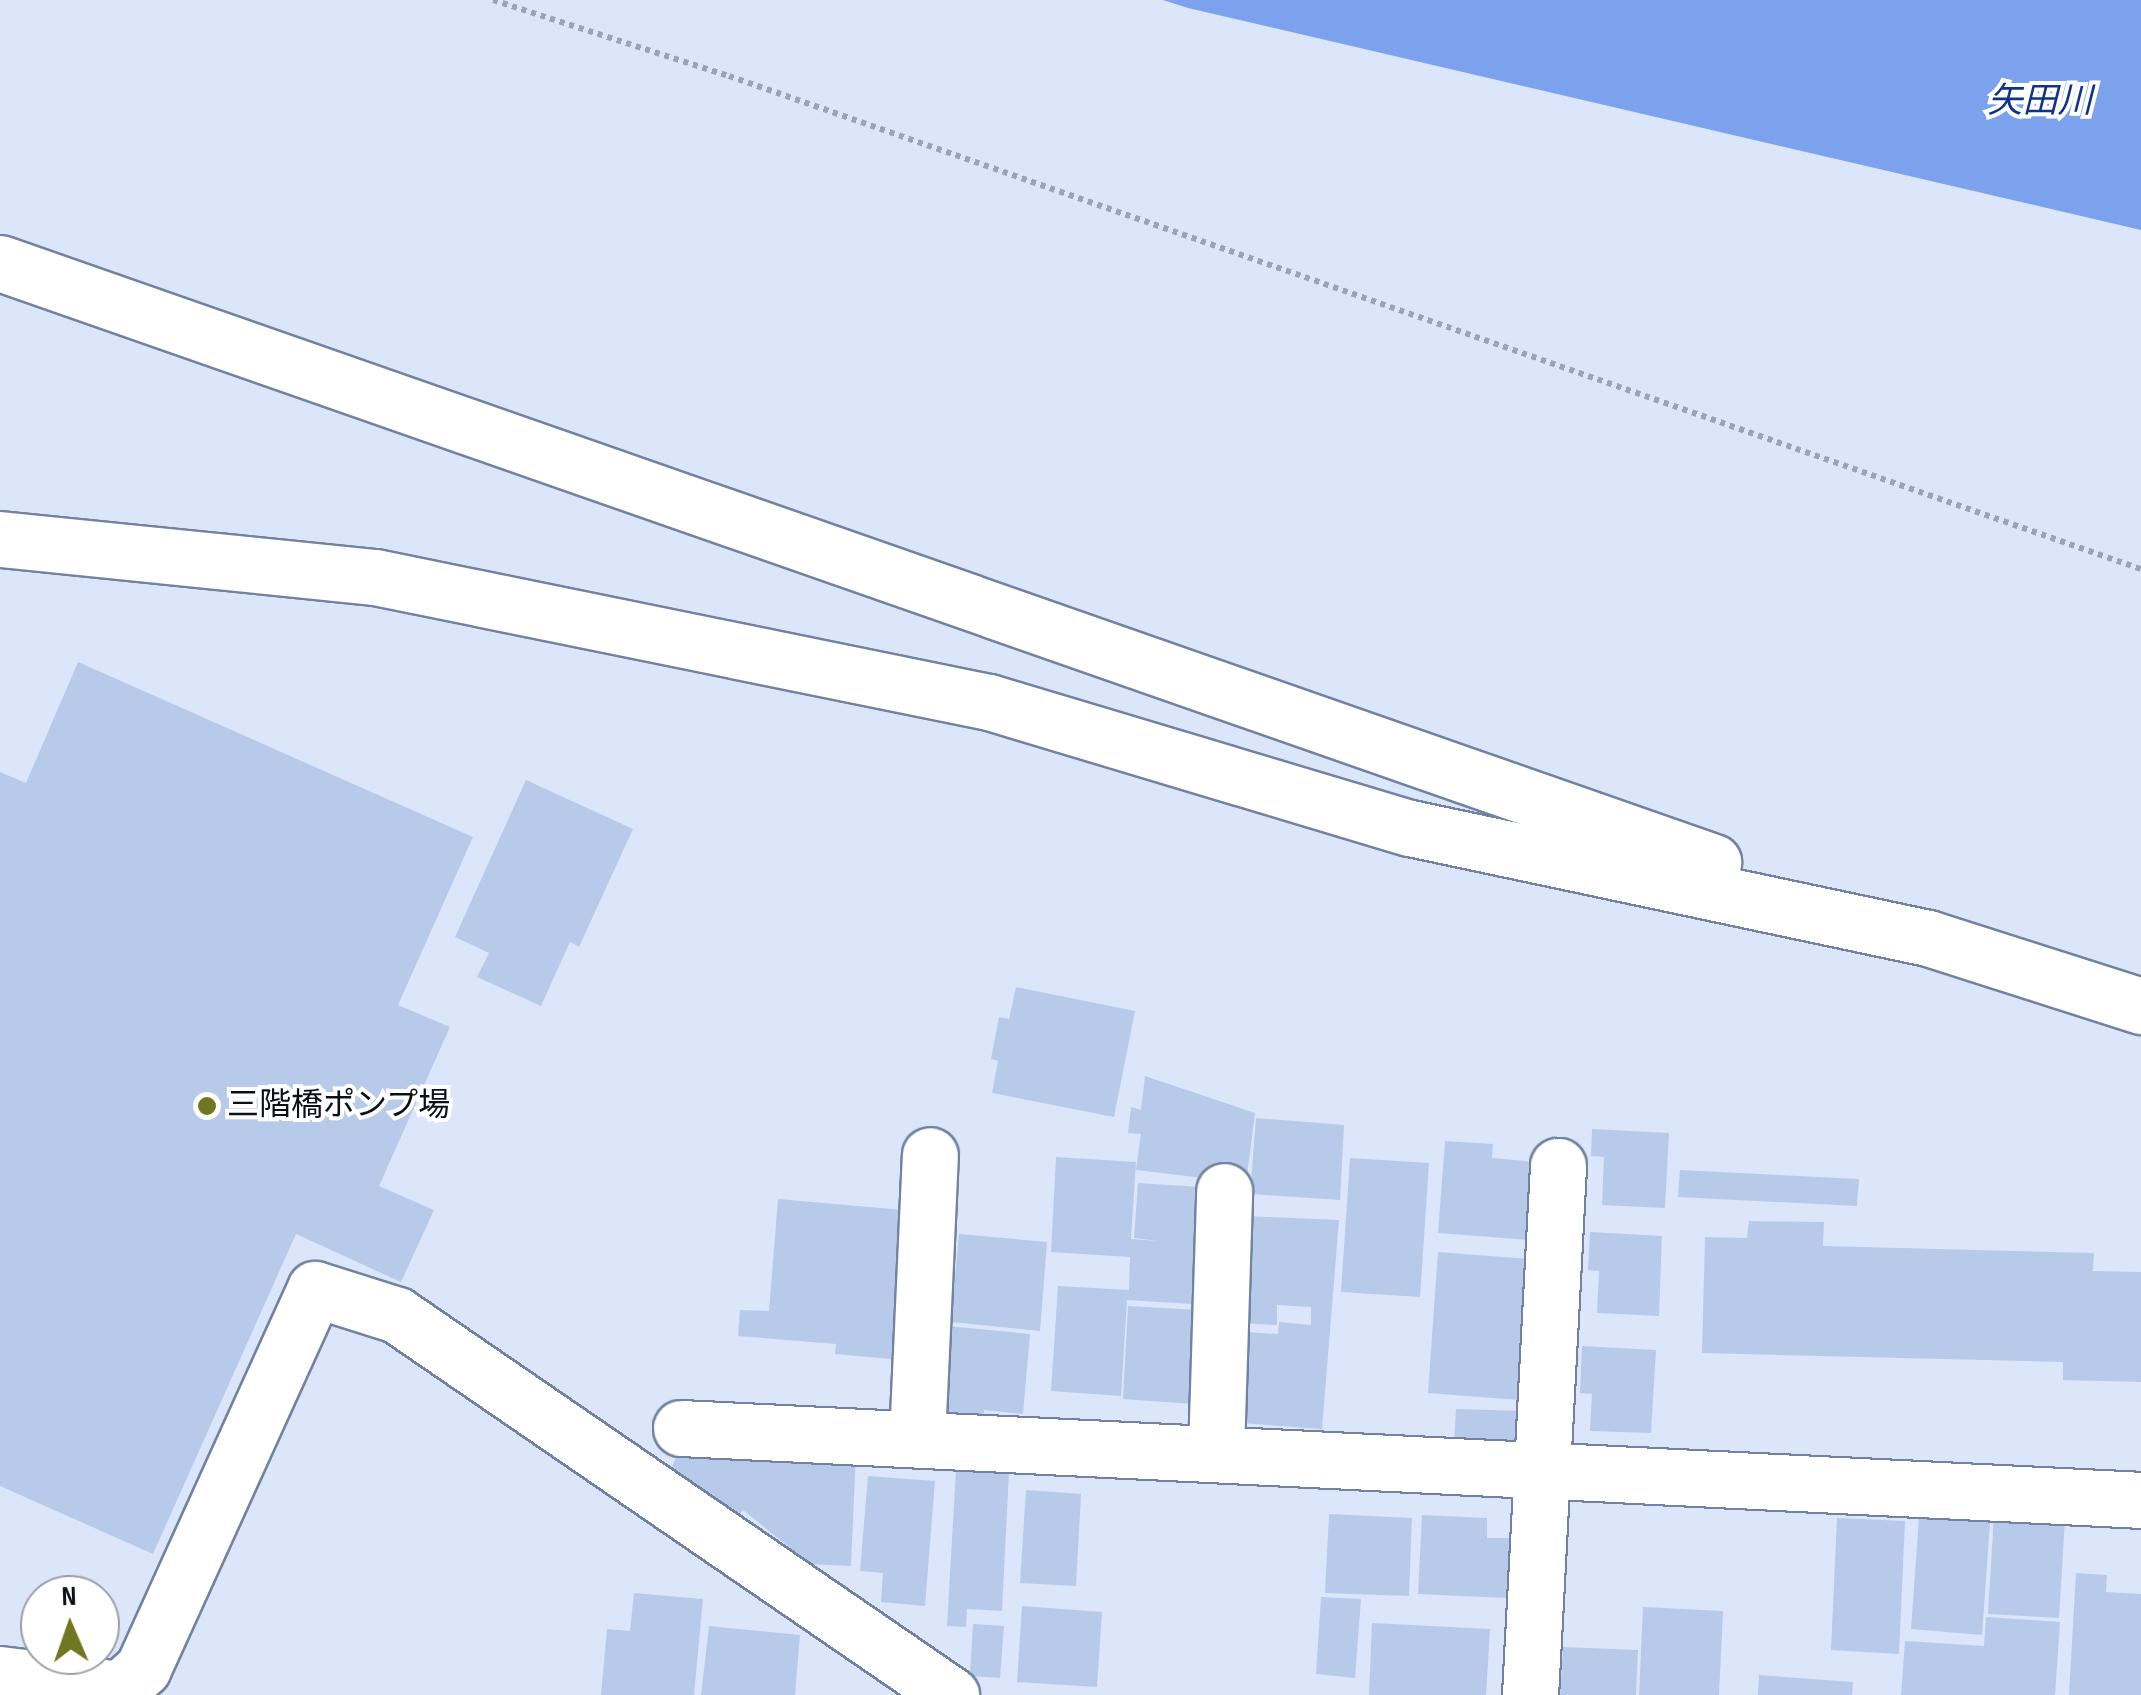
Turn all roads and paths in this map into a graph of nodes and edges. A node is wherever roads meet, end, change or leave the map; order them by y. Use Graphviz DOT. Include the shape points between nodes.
graph roads {
  1 [pos="493,0"];
  2 [pos="0,263"];
  3 [pos="0,539"];
  4 [pos="2141,569"];
  5 [pos="1928,938"];
  6 [pos="2141,1006"];
  7 [pos="930,1155"];
  8 [pos="1558,1166"];
  9 [pos="1224,1192"];
  10 [pos="681,1428"];
  11 [pos="917,1439"];
  12 [pos="1216,1452"];
  13 [pos="1542,1470"];
  14 [pos="2141,1500"];
  15 [pos="0,1674"];
  16 [pos="952,1695"];
  17 [pos="1530,1695"];
  1 -- 4 [label="path"];
  2 -- 5 [label="street"];
  3 -- 5 [label="street" via="375,577 970,698 1410,828"];
  5 -- 6 [label="street"];
  7 -- 11 [label="street"];
  8 -- 13 [label="street"];
  9 -- 12 [label="street"];
  10 -- 11 [label="street"];
  11 -- 12 [label="street"];
  12 -- 13 [label="street"];
  13 -- 14 [label="street"];
  13 -- 17 [label="street"];
  15 -- 16 [label="street" via="120,1690 143,1668 316,1289 398,1315"];
}
